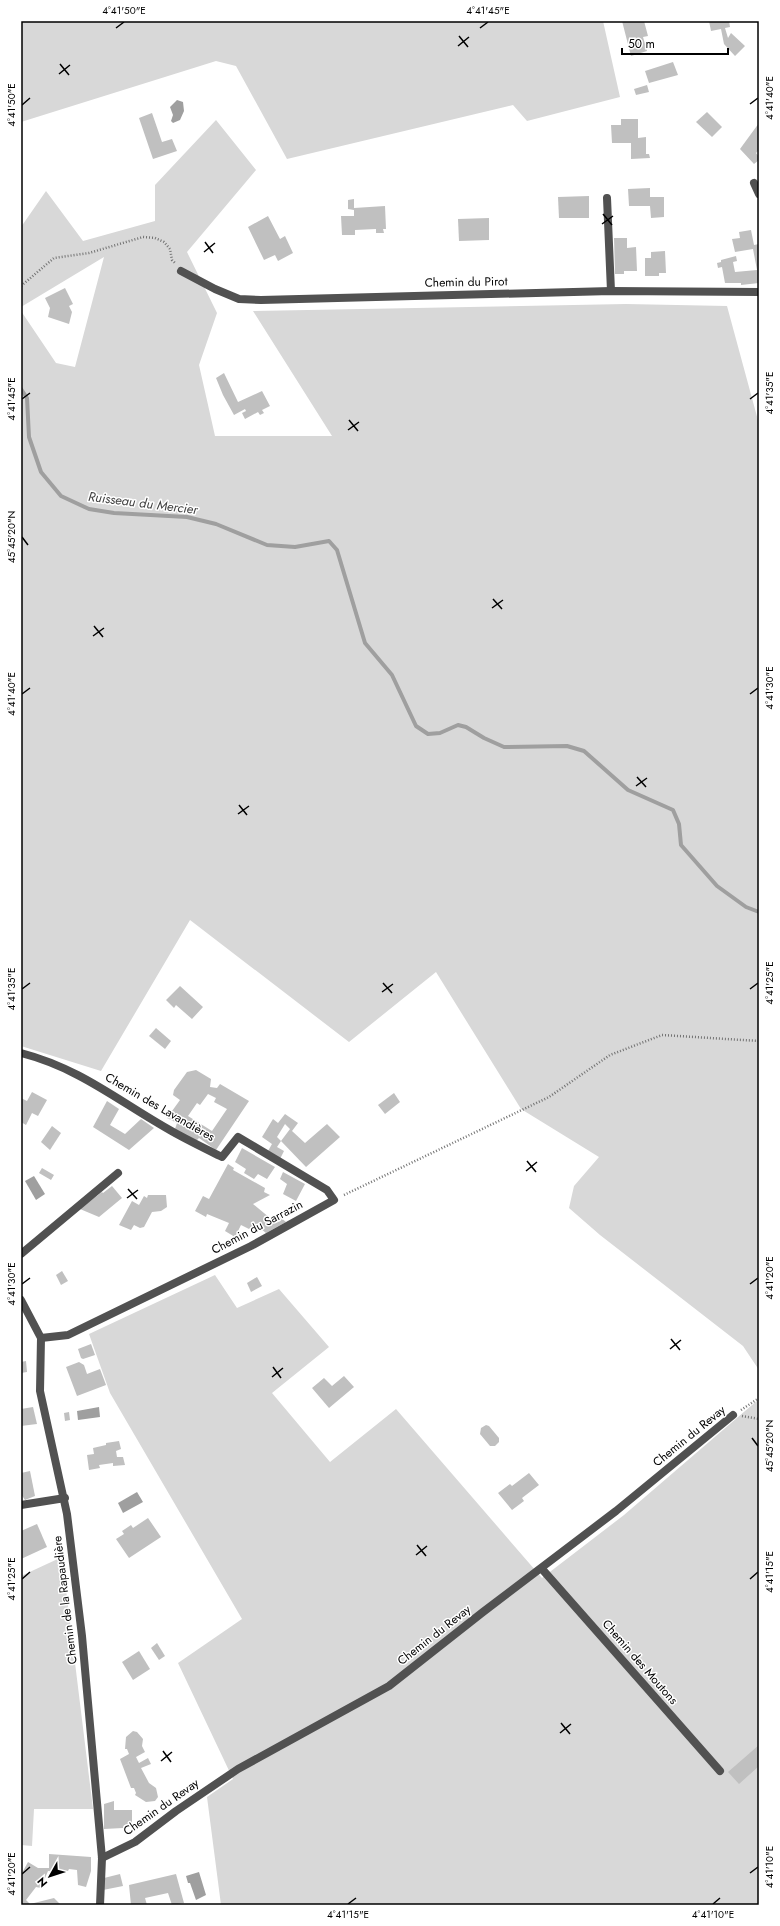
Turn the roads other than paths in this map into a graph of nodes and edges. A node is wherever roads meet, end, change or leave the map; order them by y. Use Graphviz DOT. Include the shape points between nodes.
graph roads {
  1 [pos="754,183"];
  2 [pos="759,194"];
  3 [pos="607,198"];
  4 [pos="181,270"];
  5 [pos="611,291"];
  6 [pos="759,292"];
  7 [pos="21,1053"];
  8 [pos="118,1173"];
  9 [pos="334,1200"];
  10 [pos="21,1254"];
  11 [pos="21,1300"];
  12 [pos="41,1338"];
  13 [pos="734,1415"];
  14 [pos="65,1498"];
  15 [pos="21,1505"];
  16 [pos="542,1569"];
  17 [pos="720,1771"];
  18 [pos="102,1858"];
  19 [pos="100,1905"];
  1 -- 2 [label="street"];
  3 -- 5 [label="street"];
  4 -- 5 [label="street, Chemin du Pirot" via="239,299"];
  5 -- 6 [label="street, Chemin du Pirot"];
  7 -- 9 [label="street, Chemin des Lavandières" via="46,1059 94,1082 167,1128 222,1157 238,1137 327,1190"];
  8 -- 10 [label="street"];
  9 -- 12 [label="street, Chemin du Sarrazin" via="251,1246 68,1335"];
  11 -- 12 [label="street, Chemin de la Rapaudière"];
  12 -- 14 [label="street, Chemin de la Rapaudière" via="40,1391"];
  13 -- 16 [label="street, Chemin du Revay"];
  14 -- 15 [label="street"];
  14 -- 18 [label="street, Chemin de la Rapaudière" via="82,1636"];
  16 -- 17 [label="street, Chemin des Moutons"];
  16 -- 18 [label="street, Chemin du Revay" via="389,1686 238,1769 135,1842"];
  18 -- 19 [label="street, Chemin de la Rapaudière"];
}
